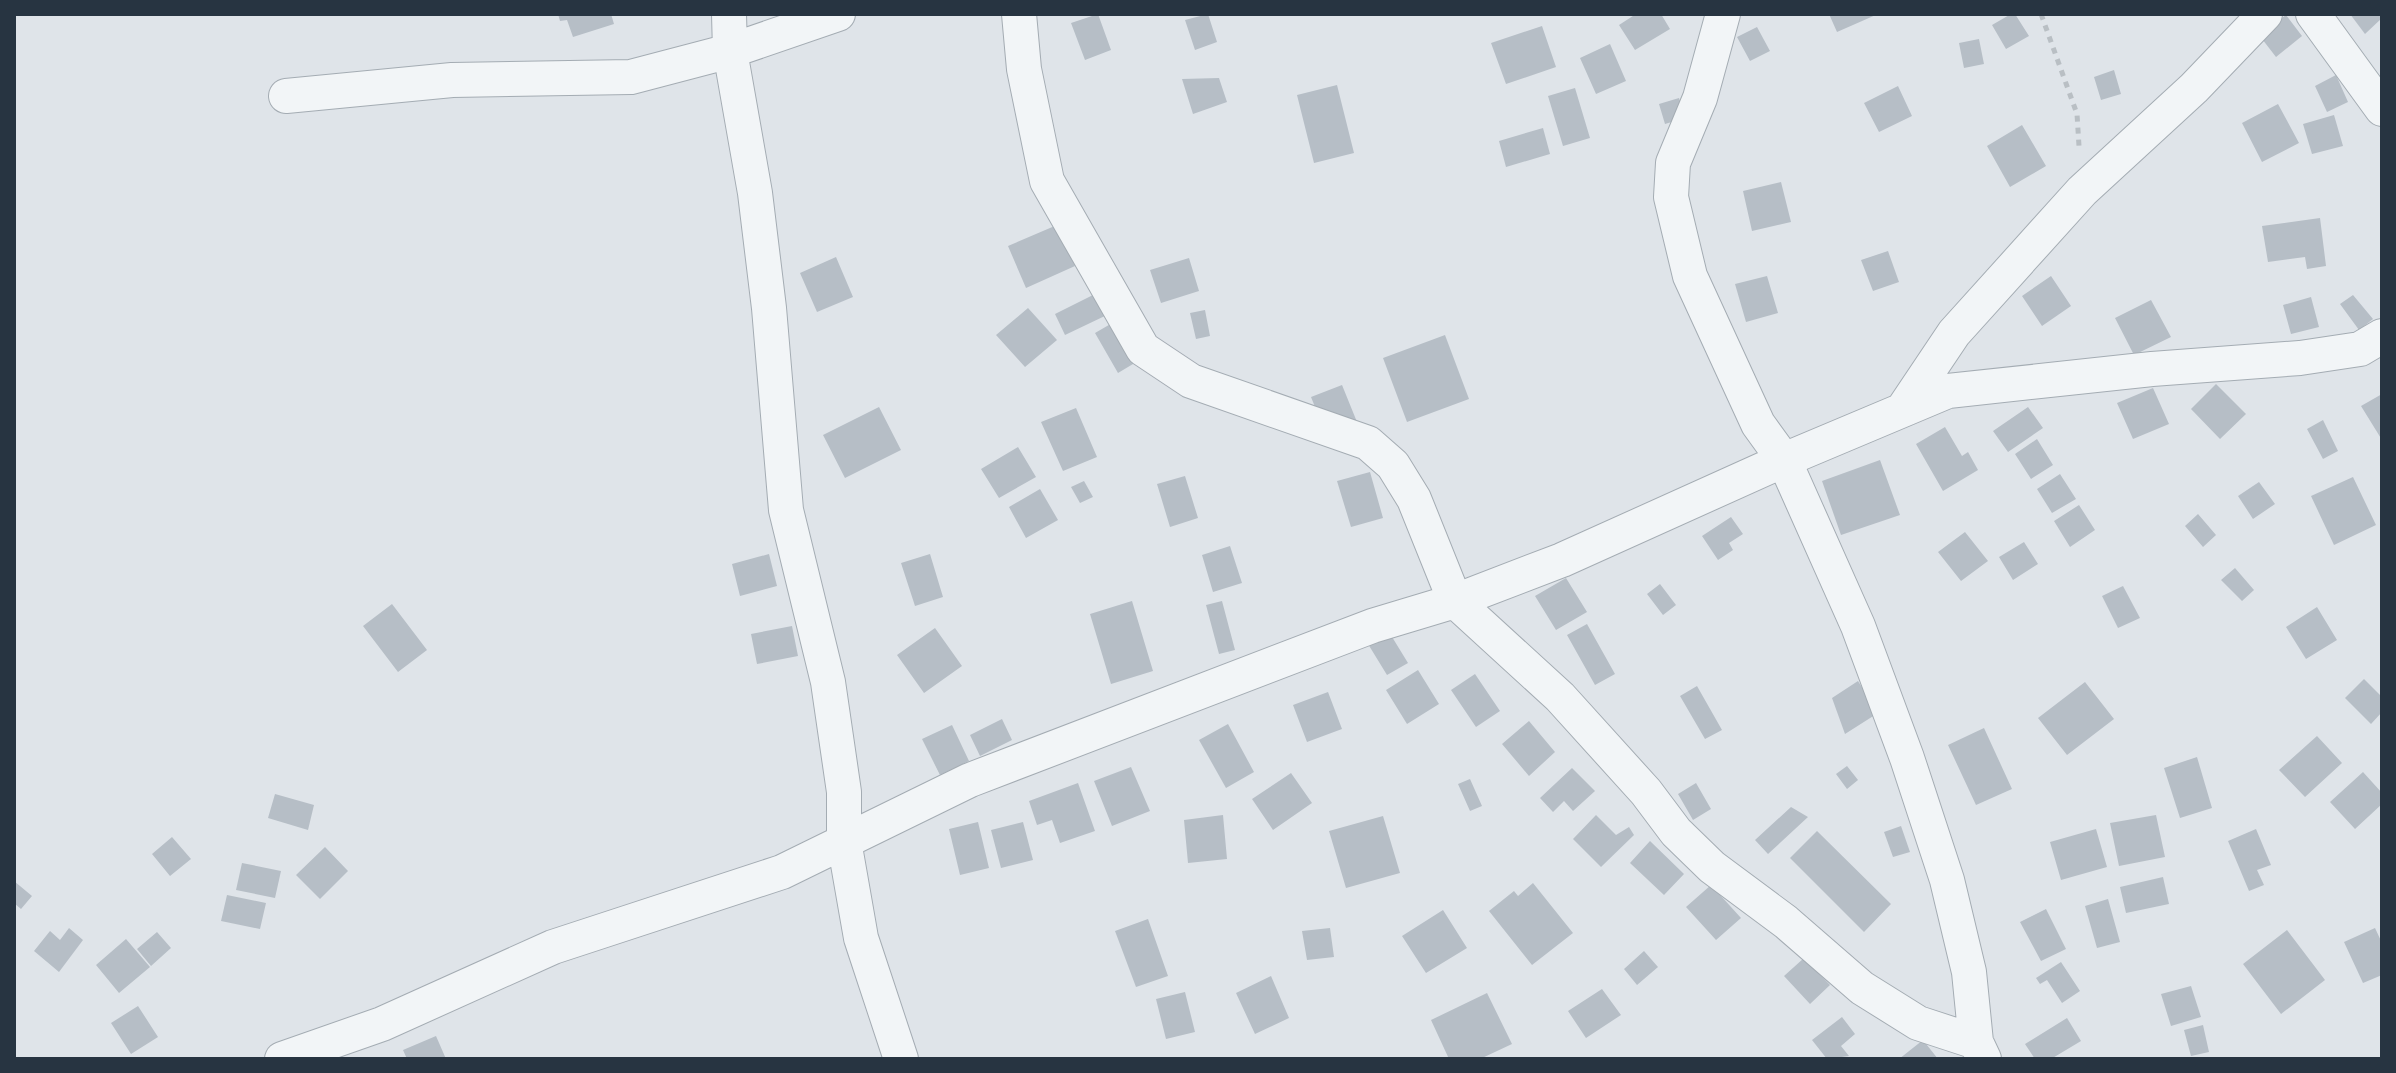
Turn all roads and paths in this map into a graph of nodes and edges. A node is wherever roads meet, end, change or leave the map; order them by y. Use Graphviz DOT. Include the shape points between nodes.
graph roads {
  1 [pos="729,14"];
  2 [pos="838,14"];
  3 [pos="1019,14"];
  4 [pos="1723,14"];
  5 [pos="2041,14"];
  6 [pos="2265,14"];
  7 [pos="2313,14"];
  8 [pos="730,51"];
  9 [pos="286,96"];
  10 [pos="2382,109"];
  11 [pos="2082,191"];
  12 [pos="2382,336"];
  13 [pos="1903,409"];
  14 [pos="1784,460"];
  15 [pos="1455,601"];
  16 [pos="844,841"];
  17 [pos="1980,1051"];
  18 [pos="282,1059"];
  19 [pos="901,1059"];
  1 -- 8 [label="street"];
  2 -- 8 [label="street"];
  3 -- 15 [label="street" via="1024,69 1047,181 1143,349 1191,381 1368,443 1393,465 1414,499"];
  4 -- 14 [label="street" via="1700,98 1673,163 1671,197 1690,276 1711,326 1758,424"];
  5 -- 11 [label="path" via="2077,114"];
  6 -- 11 [label="street"];
  7 -- 10 [label="street"];
  8 -- 9 [label="street" via="631,77 452,80"];
  8 -- 16 [label="street" via="757,207 786,510 828,682 844,792"];
  11 -- 13 [label="street" via="1954,333"];
  12 -- 13 [label="street" via="2360,349 2300,358 1948,391"];
  13 -- 14 [label="street"];
  14 -- 15 [label="street" via="1614,539"];
  14 -- 17 [label="street" via="1858,626 1912,774 1947,880 1969,972"];
  15 -- 16 [label="street" via="1372,626 970,780"];
  15 -- 17 [label="street" via="1560,697 1712,867 1862,988 1918,1023"];
  16 -- 18 [label="street" via="782,872 553,947 382,1024"];
  16 -- 19 [label="street" via="861,938"];
}
